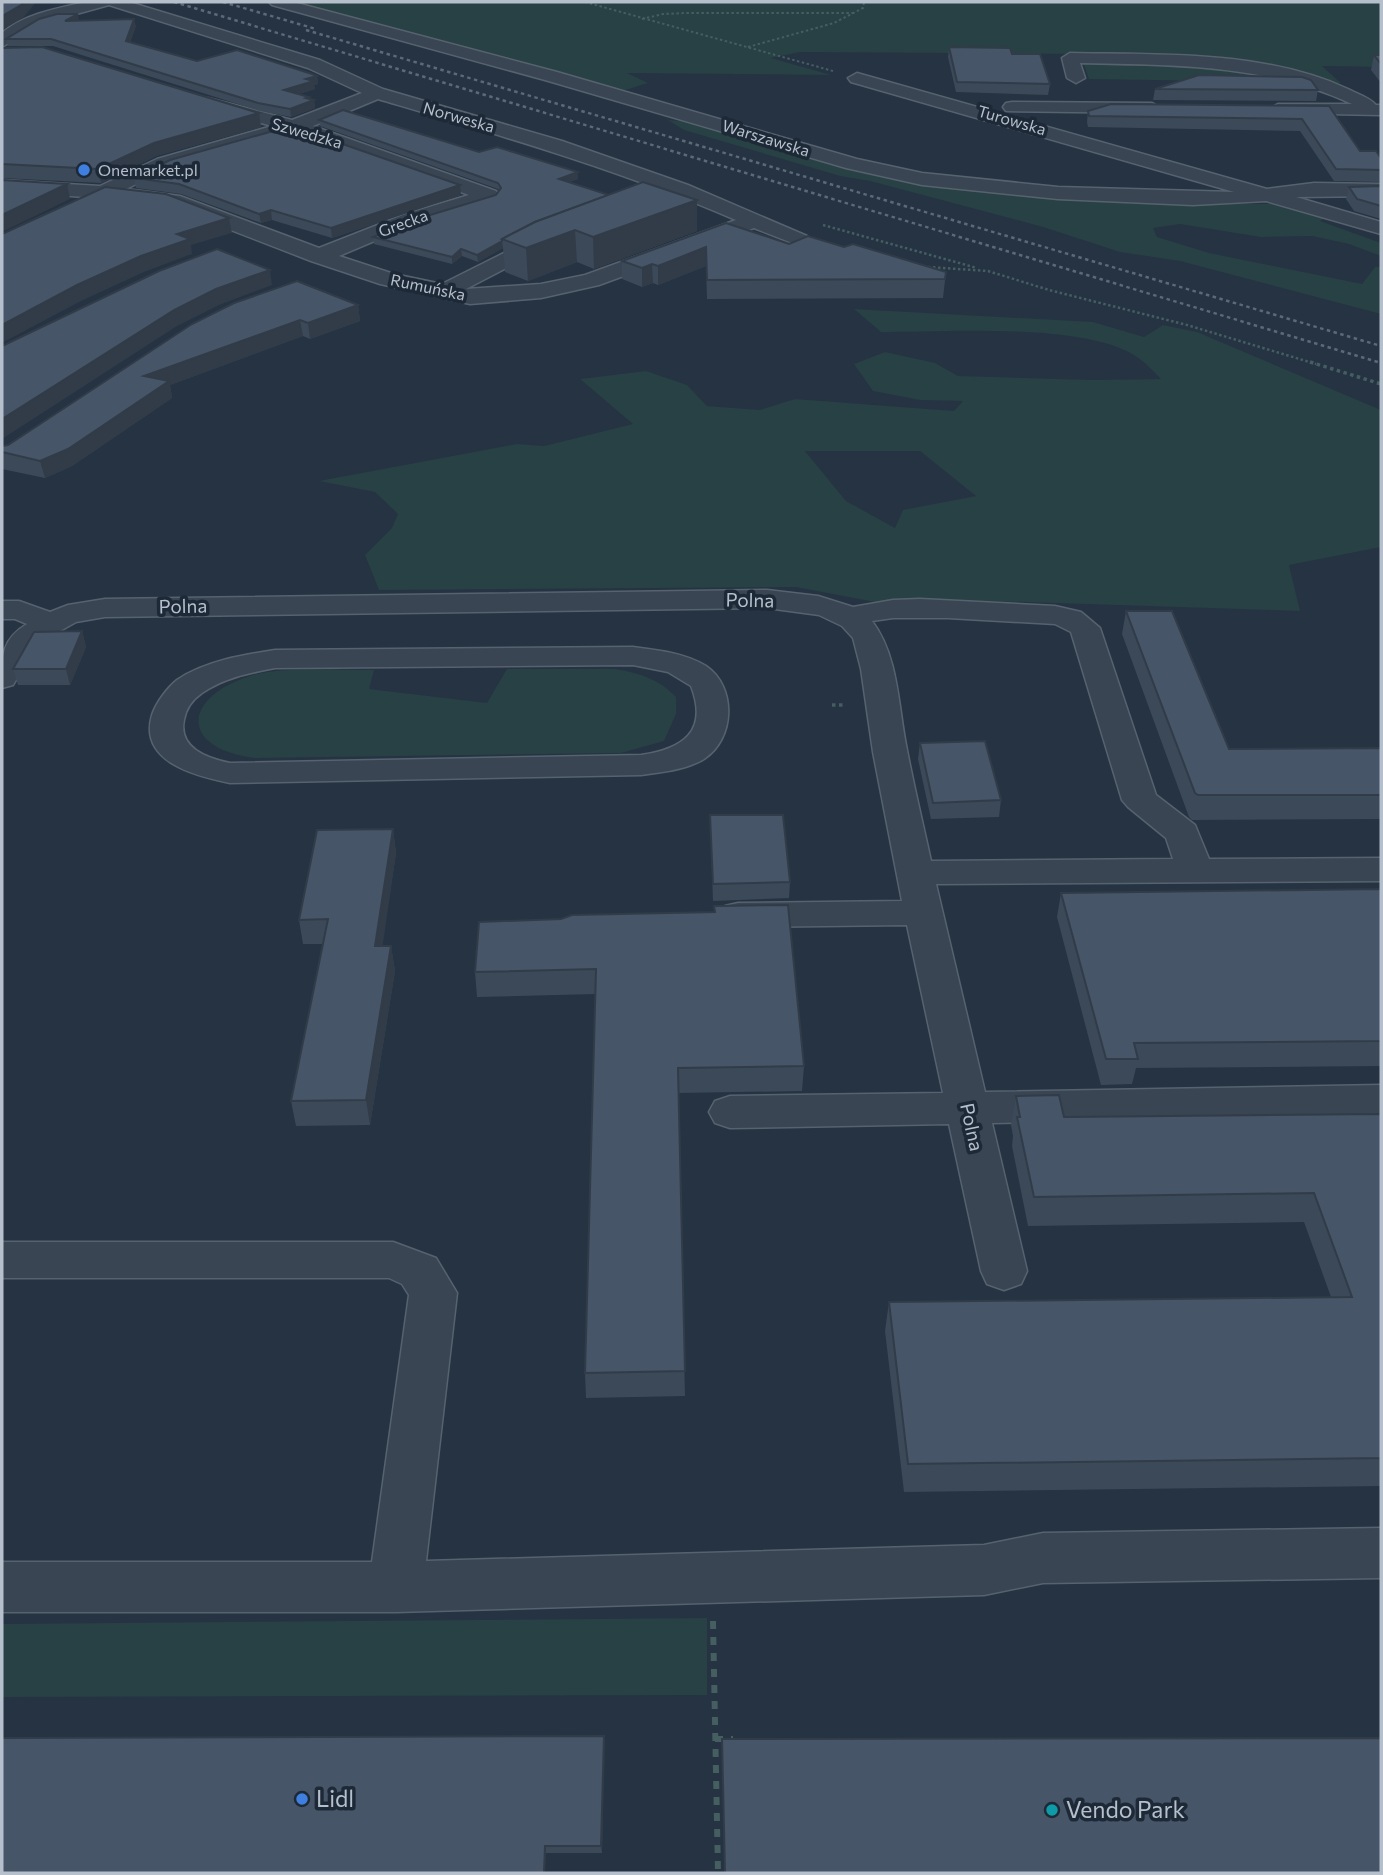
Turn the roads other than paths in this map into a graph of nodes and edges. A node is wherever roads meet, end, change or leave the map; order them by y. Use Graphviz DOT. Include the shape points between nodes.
graph roads {
  1 [pos="104,2"];
  2 [pos="114,2"];
  3 [pos="277,2"];
  4 [pos="5,49"];
  5 [pos="858,78"];
  6 [pos="1076,78"];
  7 [pos="377,93"];
  8 [pos="190,97"];
  9 [pos="1171,108"];
  10 [pos="1266,109"];
  11 [pos="979,111"];
  12 [pos="1379,113"];
  13 [pos="287,126"];
  14 [pos="2,186"];
  15 [pos="681,189"];
  16 [pos="1381,190"];
  17 [pos="103,192"];
  18 [pos="489,195"];
  19 [pos="1267,195"];
  20 [pos="656,198"];
  21 [pos="66,211"];
  22 [pos="756,220"];
  23 [pos="1381,228"];
  24 [pos="570,229"];
  25 [pos="268,236"];
  26 [pos="800,240"];
  27 [pos="231,250"];
  28 [pos="319,256"];
  29 [pos="352,267"];
  30 [pos="315,280"];
  31 [pos="444,292"];
  32 [pos="412,603"];
  33 [pos="2,610"];
  34 [pos="847,618"];
  35 [pos="52,623"];
  36 [pos="398,658"];
  37 [pos="2,678"];
  38 [pos="1381,869"];
  39 [pos="1195,871"];
  40 [pos="916,873"];
  41 [pos="925,913"];
  42 [pos="706,916"];
  43 [pos="1381,1100"];
  44 [pos="967,1106"];
  45 [pos="730,1112"];
  46 [pos="2,1260"];
  47 [pos="1004,1271"];
  48 [pos="1381,1553"];
  49 [pos="2,1587"];
  50 [pos="396,1587"];
  1 -- 4 [label="street" via="48,16 10,33"];
  2 -- 7 [label="street, Norweska" via="314,64"];
  3 -- 19 [label="street, Warszawska" via="897,174 1058,193 1193,199"];
  5 -- 11 [label="street, Turowska"];
  6 -- 12 [label="street" via="1070,58 1174,61 1264,71 1317,81"];
  7 -- 13 [label="street"];
  7 -- 15 [label="street, Norweska" via="555,145"];
  8 -- 13 [label="street, Szwedzka"];
  9 -- 11 [label="street" via="994,107"];
  10 -- 12 [label="street"];
  11 -- 19 [label="street, Turowska"];
  13 -- 17 [label="street" via="164,163"];
  13 -- 18 [label="street, Szwedzka"];
  14 -- 17 [label="street, Rumuńska"];
  15 -- 20 [label="street"];
  15 -- 22 [label="street, Norweska"];
  16 -- 19 [label="street, Warszawska" via="1314,189"];
  17 -- 21 [label="street"];
  17 -- 25 [label="street, Rumuńska" via="173,200"];
  18 -- 28 [label="street, Grecka" via="410,219"];
  19 -- 23 [label="street, Turowska"];
  22 -- 26 [label="street, Norweska"];
  22 -- 31 [label="street, Rumuńska" via="591,280 502,296"];
  24 -- 31 [label="street"];
  25 -- 27 [label="street"];
  25 -- 28 [label="street, Rumuńska"];
  28 -- 29 [label="street, Rumuńska"];
  29 -- 30 [label="street"];
  29 -- 31 [label="street, Rumuńska"];
  32 -- 34 [label="street, Polna" via="767,599 802,602"];
  32 -- 35 [label="street, Polna" via="106,607 68,614"];
  32 -- 36 [label="street"];
  33 -- 35 [label="street" via="19,610"];
  34 -- 39 [label="street" via="865,611 940,610 1055,615 1086,628 1140,800 1182,833"];
  34 -- 40 [label="street, Polna" via="862,628 875,659"];
  35 -- 37 [label="street, Polna" via="25,638"];
  36 -- 36 [label="street" via="275,659 239,665 185,689 165,723 166,740 201,767 230,773 628,766 676,760 701,746 712,729 711,693 702,679 660,660 632,656"];
  38 -- 39 [label="street"];
  39 -- 40 [label="street"];
  40 -- 41 [label="street, Polna"];
  41 -- 42 [label="street"];
  41 -- 44 [label="street, Polna"];
  43 -- 44 [label="street"];
  44 -- 45 [label="street"];
  44 -- 47 [label="street, Polna"];
  46 -- 50 [label="street" via="393,1260 419,1271 433,1293"];
  48 -- 50 [label="street" via="1043,1558 984,1570"];
  49 -- 50 [label="street"];
}
